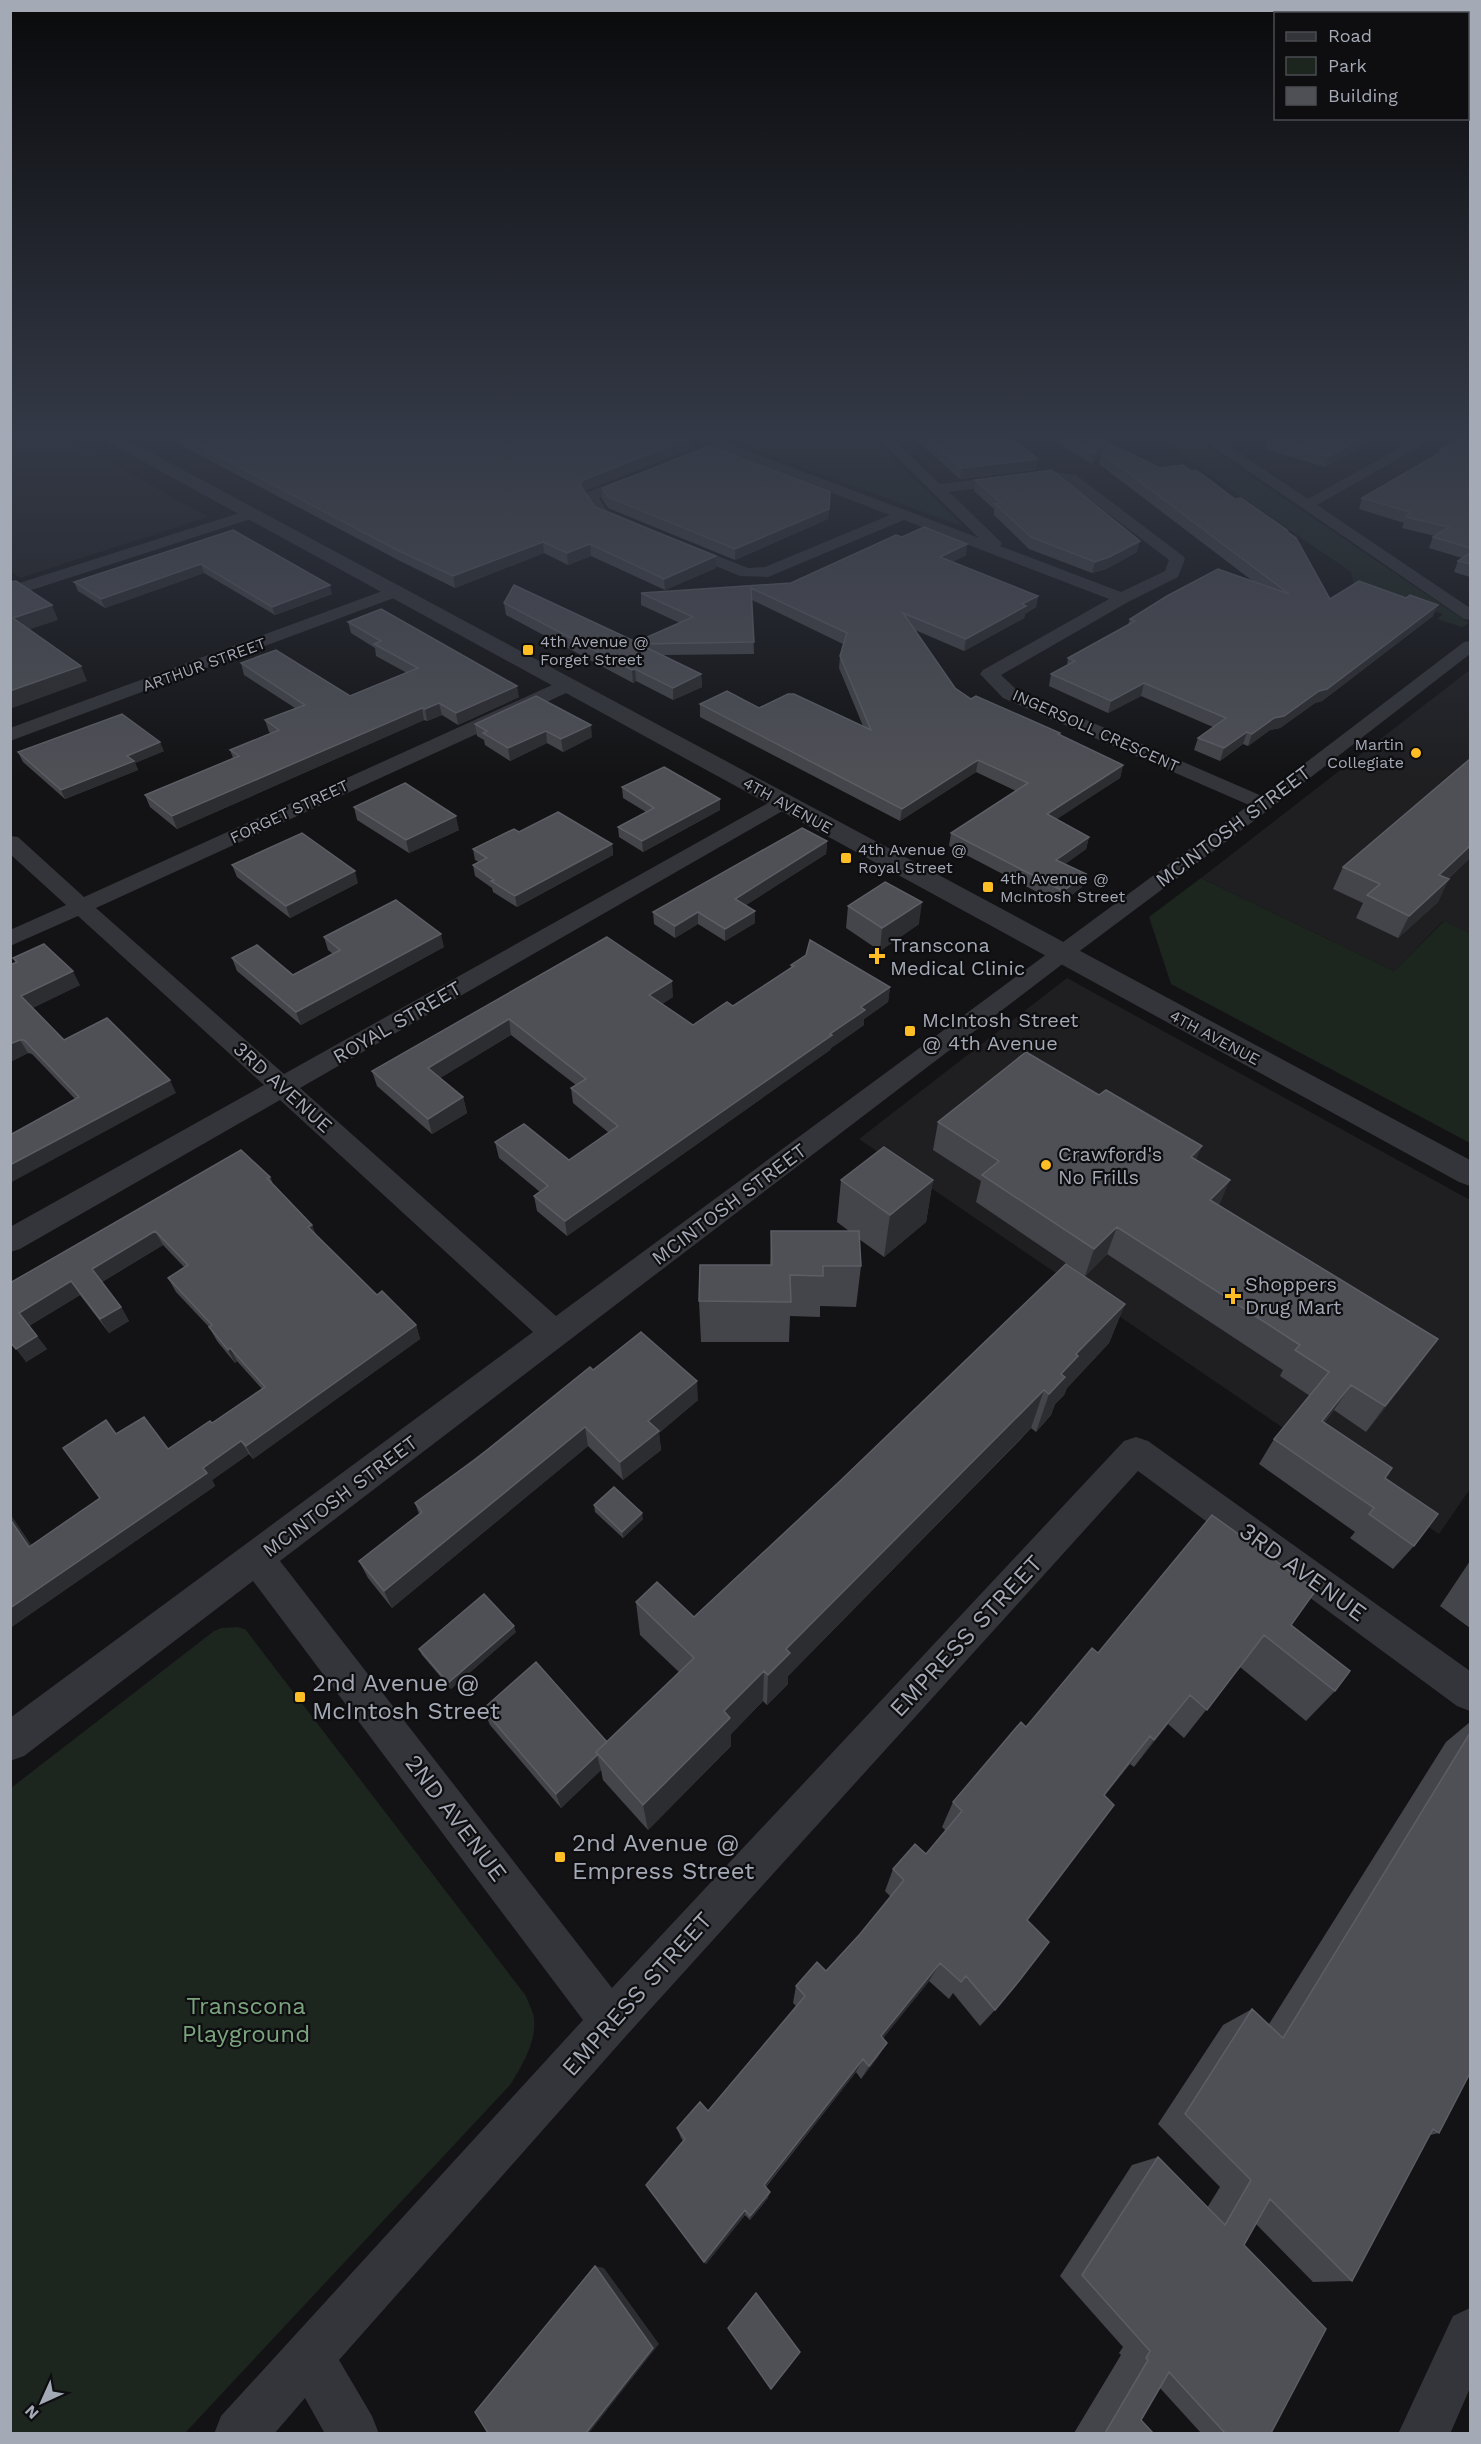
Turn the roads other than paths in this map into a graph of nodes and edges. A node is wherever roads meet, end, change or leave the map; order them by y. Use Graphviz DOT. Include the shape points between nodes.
graph roads {
  1 [pos="143,549"];
  2 [pos="318,549"];
  3 [pos="687,549"];
  4 [pos="823,549"];
  5 [pos="993,549"];
  6 [pos="999,549"];
  7 [pos="1165,549"];
  8 [pos="1376,549"];
  9 [pos="1386,549"];
  10 [pos="1003,553"];
  11 [pos="396,591"];
  12 [pos="10,592"];
  13 [pos="1122,598"];
  14 [pos="1470,601"];
  15 [pos="1470,615"];
  16 [pos="1470,646"];
  17 [pos="1470,660"];
  18 [pos="1446,664"];
  19 [pos="568,685"];
  20 [pos="10,735"];
  21 [pos="784,802"];
  22 [pos="1264,804"];
  23 [pos="10,842"];
  24 [pos="81,906"];
  25 [pos="10,939"];
  26 [pos="1061,954"];
  27 [pos="282,1087"];
  28 [pos="1470,1174"];
  29 [pos="10,1241"];
  30 [pos="555,1334"];
  31 [pos="1136,1451"];
  32 [pos="257,1559"];
  33 [pos="1470,1693"];
  34 [pos="10,1742"];
  35 [pos="611,2022"];
  36 [pos="1470,2333"];
  37 [pos="309,2356"];
  38 [pos="239,2433"];
  39 [pos="354,2433"];
  40 [pos="1423,2433"];
  1 -- 12 [label="street"];
  2 -- 11 [label="street, 4TH AVENUE"];
  3 -- 4 [label="street" via="746,573 768,572"];
  5 -- 10 [label="street"];
  6 -- 10 [label="street"];
  7 -- 13 [label="street, INGERSOLL CRESCENT" via="1177,559 1172,574"];
  8 -- 15 [label="street"];
  9 -- 14 [label="street"];
  10 -- 13 [label="street"];
  11 -- 19 [label="street, 4TH AVENUE"];
  11 -- 20 [label="street, ARTHUR STREET"];
  13 -- 22 [label="street, INGERSOLL CRESCENT" via="989,674 1010,694"];
  16 -- 18 [label="street, MCINTOSH STREET"];
  17 -- 18 [label="street, MCINTOSH STREET"];
  18 -- 22 [label="street, MCINTOSH STREET"];
  19 -- 21 [label="street, 4TH AVENUE"];
  19 -- 24 [label="street, FORGET STREET"];
  21 -- 26 [label="street, 4TH AVENUE"];
  21 -- 27 [label="street, ROYAL STREET"];
  22 -- 26 [label="street, MCINTOSH STREET"];
  23 -- 24 [label="street, 3RD AVENUE"];
  24 -- 25 [label="street, FORGET STREET"];
  24 -- 27 [label="street, 3RD AVENUE"];
  26 -- 28 [label="street, 4TH AVENUE"];
  26 -- 30 [label="street, MCINTOSH STREET"];
  27 -- 29 [label="street, ROYAL STREET"];
  27 -- 30 [label="street, 3RD AVENUE"];
  30 -- 32 [label="street, MCINTOSH STREET"];
  31 -- 33 [label="street, 3RD AVENUE"];
  31 -- 35 [label="street, EMPRESS STREET"];
  32 -- 34 [label="street, MCINTOSH STREET"];
  32 -- 35 [label="street, 2ND AVENUE"];
  35 -- 37 [label="street, EMPRESS STREET"];
  36 -- 40 [label="street"];
  37 -- 38 [label="street, EMPRESS STREET"];
  37 -- 39 [label="street"];
}
